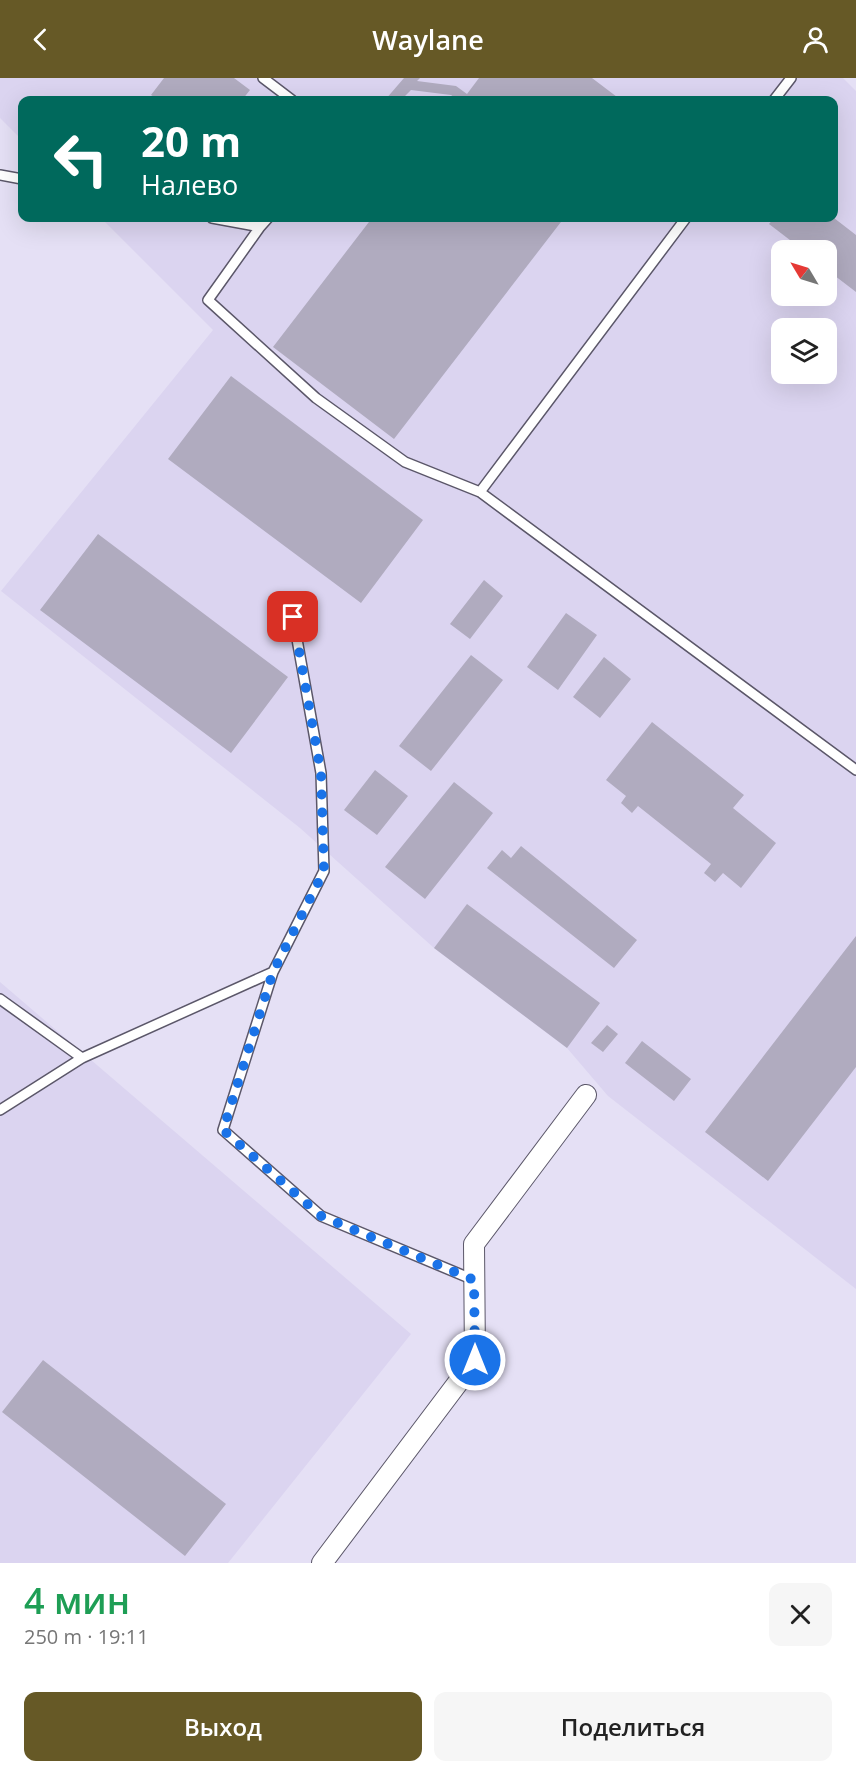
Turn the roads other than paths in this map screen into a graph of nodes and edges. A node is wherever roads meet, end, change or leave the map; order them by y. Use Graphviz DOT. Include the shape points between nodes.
graph roads {
  1 [pos="263,78"];
  2 [pos="790,78"];
  3 [pos="287,96"];
  4 [pos="777,96"];
  5 [pos="0,175"];
  6 [pos="18,178"];
  7 [pos="233,222"];
  8 [pos="264,222"];
  9 [pos="683,222"];
  10 [pos="260,227"];
  11 [pos="480,492"];
  12 [pos="293,617"];
  13 [pos="856,770"];
  14 [pos="273,972"];
  15 [pos="0,999"];
  16 [pos="82,1058"];
  17 [pos="586,1095"];
  18 [pos="0,1110"];
  19 [pos="474,1280"];
  20 [pos="322,1563"];
  1 -- 3 [label="lane"];
  2 -- 4 [label="lane"];
  5 -- 6 [label="lane"];
  7 -- 10 [label="lane"];
  8 -- 10 [label="lane"];
  9 -- 11 [label="lane"];
  10 -- 11 [label="lane" via="208,300 316,398 405,462"];
  11 -- 13 [label="lane"];
  12 -- 14 [label="lane" via="321,773 324,871"];
  14 -- 16 [label="lane"];
  14 -- 19 [label="lane" via="223,1130 321,1216"];
  15 -- 16 [label="lane"];
  16 -- 18 [label="lane"];
  17 -- 19 [label="street" via="474,1244"];
  19 -- 20 [label="street" via="475,1360"];
}
